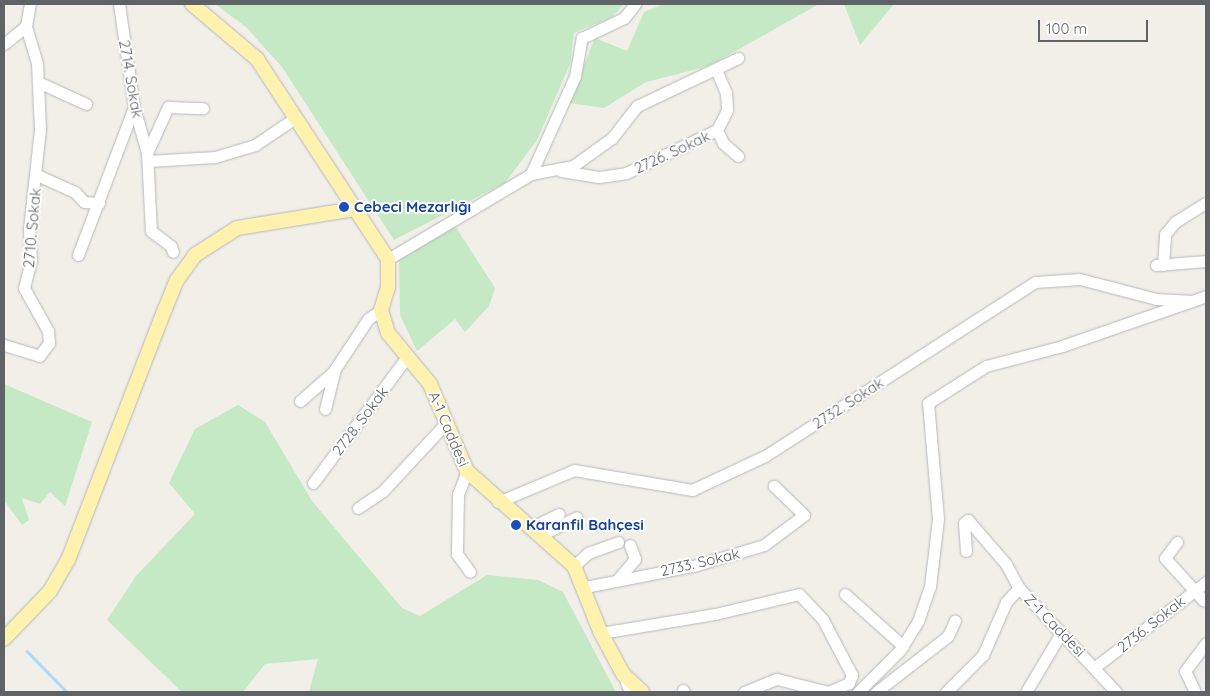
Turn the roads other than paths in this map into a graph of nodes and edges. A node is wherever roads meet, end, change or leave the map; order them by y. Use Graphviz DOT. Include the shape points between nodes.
graph roads {
  1 [pos="30,4"];
  2 [pos="119,4"];
  3 [pos="192,4"];
  4 [pos="637,4"];
  5 [pos="26,26"];
  6 [pos="4,44"];
  7 [pos="738,58"];
  8 [pos="716,69"];
  9 [pos="38,82"];
  10 [pos="86,104"];
  11 [pos="134,107"];
  12 [pos="203,108"];
  13 [pos="294,118"];
  14 [pos="717,130"];
  15 [pos="738,156"];
  16 [pos="148,157"];
  17 [pos="561,171"];
  18 [pos="531,174"];
  19 [pos="37,175"];
  20 [pos="99,203"];
  21 [pos="1206,203"];
  22 [pos="354,210"];
  23 [pos="173,252"];
  24 [pos="78,255"];
  25 [pos="388,259"];
  26 [pos="1206,261"];
  27 [pos="1206,296"];
  28 [pos="1193,301"];
  29 [pos="381,310"];
  30 [pos="4,345"];
  31 [pos="407,357"];
  32 [pos="335,370"];
  33 [pos="300,401"];
  34 [pos="325,409"];
  35 [pos="446,423"];
  36 [pos="466,472"];
  37 [pos="313,484"];
  38 [pos="774,486"];
  39 [pos="498,502"];
  40 [pos="358,508"];
  41 [pos="559,514"];
  42 [pos="577,517"];
  43 [pos="535,532"];
  44 [pos="618,542"];
  45 [pos="1177,542"];
  46 [pos="630,545"];
  47 [pos="966,551"];
  48 [pos="574,566"];
  49 [pos="470,572"];
  50 [pos="616,581"];
  51 [pos="1206,582"];
  52 [pos="585,587"];
  53 [pos="1019,588"];
  54 [pos="1195,590"];
  55 [pos="845,594"];
  56 [pos="1203,600"];
  57 [pos="955,620"];
  58 [pos="601,633"];
  59 [pos="1061,633"];
  60 [pos="4,639"];
  61 [pos="1206,642"];
  62 [pos="903,646"];
  63 [pos="1095,667"];
  64 [pos="623,674"];
  65 [pos="630,692"];
  66 [pos="642,692"];
  67 [pos="744,692"];
  68 [pos="828,692"];
  69 [pos="858,692"];
  70 [pos="876,692"];
  71 [pos="946,692"];
  72 [pos="1026,692"];
  73 [pos="1116,692"];
  74 [pos="1195,692"];
  1 -- 5 [label="street, 2710. Sokak"];
  2 -- 11 [label="street, 2714. Sokak"];
  3 -- 13 [label="main road" via="257,59"];
  4 -- 18 [label="street" via="618,22 582,38 575,76"];
  5 -- 6 [label="street"];
  5 -- 9 [label="street, 2710. Sokak"];
  7 -- 8 [label="street, 2726. Sokak"];
  8 -- 14 [label="street, 2726. Sokak" via="726,93 727,110"];
  8 -- 17 [label="street, 2726. Sokak" via="637,106 612,138"];
  9 -- 10 [label="street"];
  9 -- 19 [label="street, 2710. Sokak"];
  11 -- 16 [label="street, 2714. Sokak"];
  11 -- 20 [label="street"];
  12 -- 16 [label="street, 2714. Sokak" via="168,107"];
  13 -- 16 [label="street" via="254,145 215,157"];
  13 -- 22 [label="main road"];
  14 -- 15 [label="street" via="723,143"];
  14 -- 17 [label="street, 2726. Sokak" via="626,173 599,177"];
  16 -- 23 [label="street, 2714. Sokak" via="151,231 172,246"];
  17 -- 18 [label="street, 2726. Sokak"];
  18 -- 25 [label="street, 2726. Sokak"];
  19 -- 20 [label="street" via="75,192 84,202"];
  19 -- 30 [label="street, 2710. Sokak" via="29,229 31,259 24,288 48,331 49,343 39,356"];
  20 -- 24 [label="street"];
  21 -- 26 [label="street" via="1175,222 1164,234 1160,265"];
  22 -- 25 [label="main road"];
  22 -- 60 [label="main road" via="238,228 195,256 177,280 165,308 68,560 50,591"];
  25 -- 29 [label="main road" via="388,288"];
  27 -- 28 [label="street, 2732. Sokak"];
  28 -- 39 [label="street, 2732. Sokak" via="1156,299 1080,279 1035,282 765,456 692,490 574,470"];
  28 -- 62 [label="street, 2732. Sokak" via="1062,346 986,366 928,402 938,519 930,587"];
  29 -- 31 [label="main road, A-1 Caddesi" via="388,333"];
  29 -- 32 [label="street" via="368,318"];
  31 -- 35 [label="main road, A-1 Caddesi" via="430,384"];
  31 -- 37 [label="street, 2728. Sokak"];
  32 -- 33 [label="street"];
  32 -- 34 [label="street"];
  35 -- 36 [label="main road, A-1 Caddesi"];
  35 -- 40 [label="street" via="382,491"];
  36 -- 39 [label="main road, A-1 Caddesi"];
  36 -- 49 [label="street" via="458,494 457,554"];
  38 -- 50 [label="street, 2733. Sokak" via="804,515 787,531 757,548"];
  39 -- 43 [label="main road, A-1 Caddesi"];
  41 -- 43 [label="street"];
  42 -- 43 [label="street"];
  43 -- 48 [label="main road, A-1 Caddesi"];
  44 -- 48 [label="street" via="588,553"];
  45 -- 54 [label="street" via="1165,558"];
  46 -- 50 [label="street" via="636,559"];
  47 -- 53 [label="street" via="966,520 1006,564"];
  48 -- 52 [label="main road, A-1 Caddesi"];
  50 -- 52 [label="street, 2733. Sokak"];
  51 -- 54 [label="street, 2736. Sokak"];
  52 -- 58 [label="main road, A-1 Caddesi"];
  53 -- 59 [label="street, Z-1 Caddesi"];
  53 -- 71 [label="street, Z-1 Caddesi" via="1006,602 974,667"];
  54 -- 56 [label="street"];
  54 -- 63 [label="street, 2736. Sokak"];
  55 -- 62 [label="street"];
  57 -- 70 [label="street" via="948,636"];
  58 -- 64 [label="main road, A-1 Caddesi"];
  58 -- 68 [label="street" via="715,614 799,594 823,620 852,675 849,683"];
  59 -- 63 [label="street, Z-1 Caddesi"];
  59 -- 72 [label="street"];
  61 -- 74 [label="street" via="1186,671"];
  62 -- 69 [label="street"];
  63 -- 73 [label="street, Z-1 Caddesi"];
  64 -- 65 [label="street"];
  64 -- 66 [label="main road, A-1 Caddesi"];
  67 -- 68 [label="street" via="778,679"];
}
